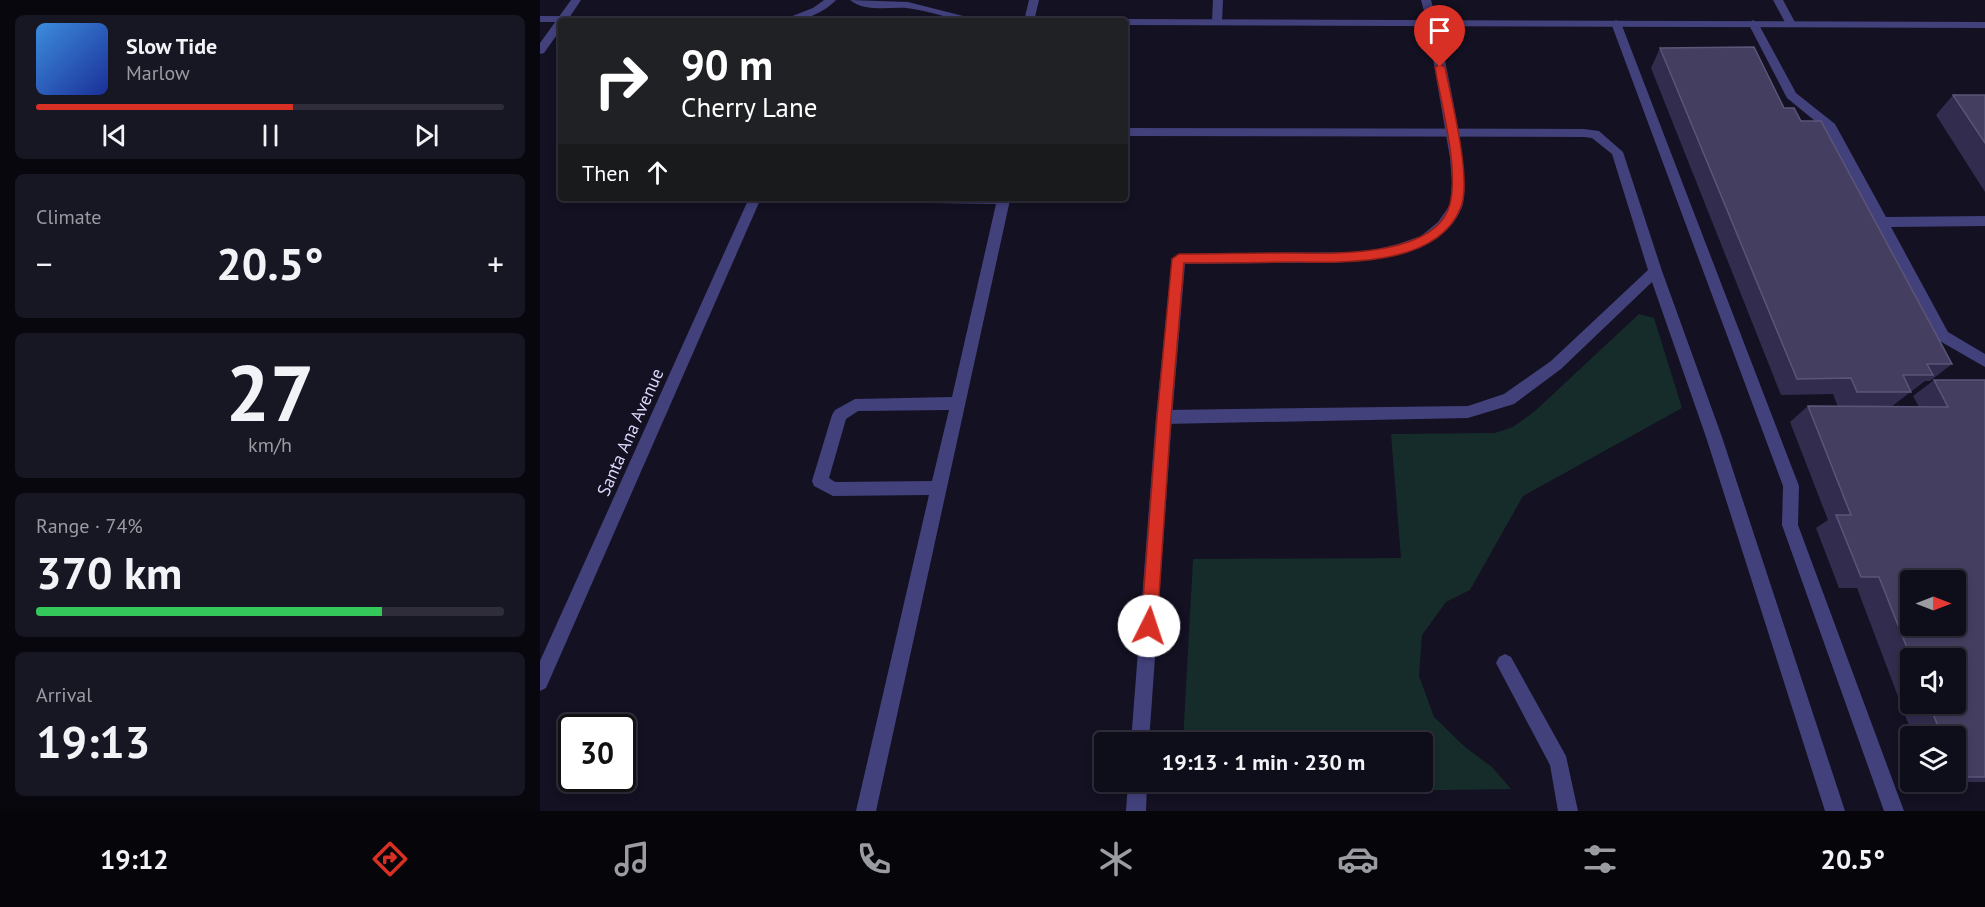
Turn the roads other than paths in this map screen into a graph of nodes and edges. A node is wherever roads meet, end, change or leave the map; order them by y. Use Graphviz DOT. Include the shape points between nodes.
graph roads {
  1 [pos="576,0"];
  2 [pos="831,0"];
  3 [pos="855,0"];
  4 [pos="1034,0"];
  5 [pos="1218,0"];
  6 [pos="1426,0"];
  7 [pos="1778,0"];
  8 [pos="563,18"];
  9 [pos="793,18"];
  10 [pos="959,18"];
  11 [pos="1030,18"];
  12 [pos="540,20"];
  13 [pos="558,20"];
  14 [pos="1128,22"];
  15 [pos="1217,22"];
  16 [pos="1432,22"];
  17 [pos="1616,23"];
  18 [pos="1753,23"];
  19 [pos="1791,24"];
  20 [pos="1985,25"];
  21 [pos="558,26"];
  22 [pos="540,51"];
  23 [pos="1128,132"];
  24 [pos="1452,133"];
  25 [pos="754,201"];
  26 [pos="1004,201"];
  27 [pos="1985,221"];
  28 [pos="1882,222"];
  29 [pos="1656,271"];
  30 [pos="1985,361"];
  31 [pos="958,403"];
  32 [pos="1164,417"];
  33 [pos="939,488"];
  34 [pos="1505,663"];
  35 [pos="540,682"];
  36 [pos="1141,732"];
  37 [pos="1137,792"];
  38 [pos="866,811"];
  39 [pos="1136,811"];
  40 [pos="1568,811"];
  41 [pos="1836,811"];
  42 [pos="1894,811"];
  1 -- 8 [label="street"];
  2 -- 9 [label="street" via="818,10"];
  3 -- 10 [label="street" via="908,5"];
  4 -- 11 [label="street"];
  5 -- 15 [label="street"];
  6 -- 16 [label="street"];
  7 -- 19 [label="street"];
  12 -- 13 [label="street"];
  14 -- 15 [label="street"];
  15 -- 16 [label="street"];
  16 -- 17 [label="street"];
  16 -- 24 [label="street"];
  17 -- 18 [label="street"];
  17 -- 42 [label="street" via="1791,486 1790,525"];
  18 -- 19 [label="street"];
  18 -- 28 [label="street" via="1791,95 1831,127"];
  19 -- 20 [label="street"];
  21 -- 22 [label="street"];
  23 -- 24 [label="street"];
  24 -- 29 [label="street" via="1595,134 1617,152"];
  24 -- 32 [label="street" via="1458,183 1456,206 1443,225 1426,239 1366,257 1179,259"];
  25 -- 35 [label="street, Santa Ana Avenue"];
  26 -- 31 [label="street"];
  27 -- 28 [label="street"];
  28 -- 30 [label="street" via="1943,336"];
  29 -- 32 [label="street" via="1556,365 1509,399 1468,412"];
  29 -- 41 [label="street"];
  31 -- 33 [label="street"];
  31 -- 33 [label="street" via="855,405 840,415 819,481 833,489"];
  32 -- 36 [label="street"];
  33 -- 38 [label="street"];
  34 -- 40 [label="street" via="1559,763"];
  37 -- 39 [label="street"];
}
